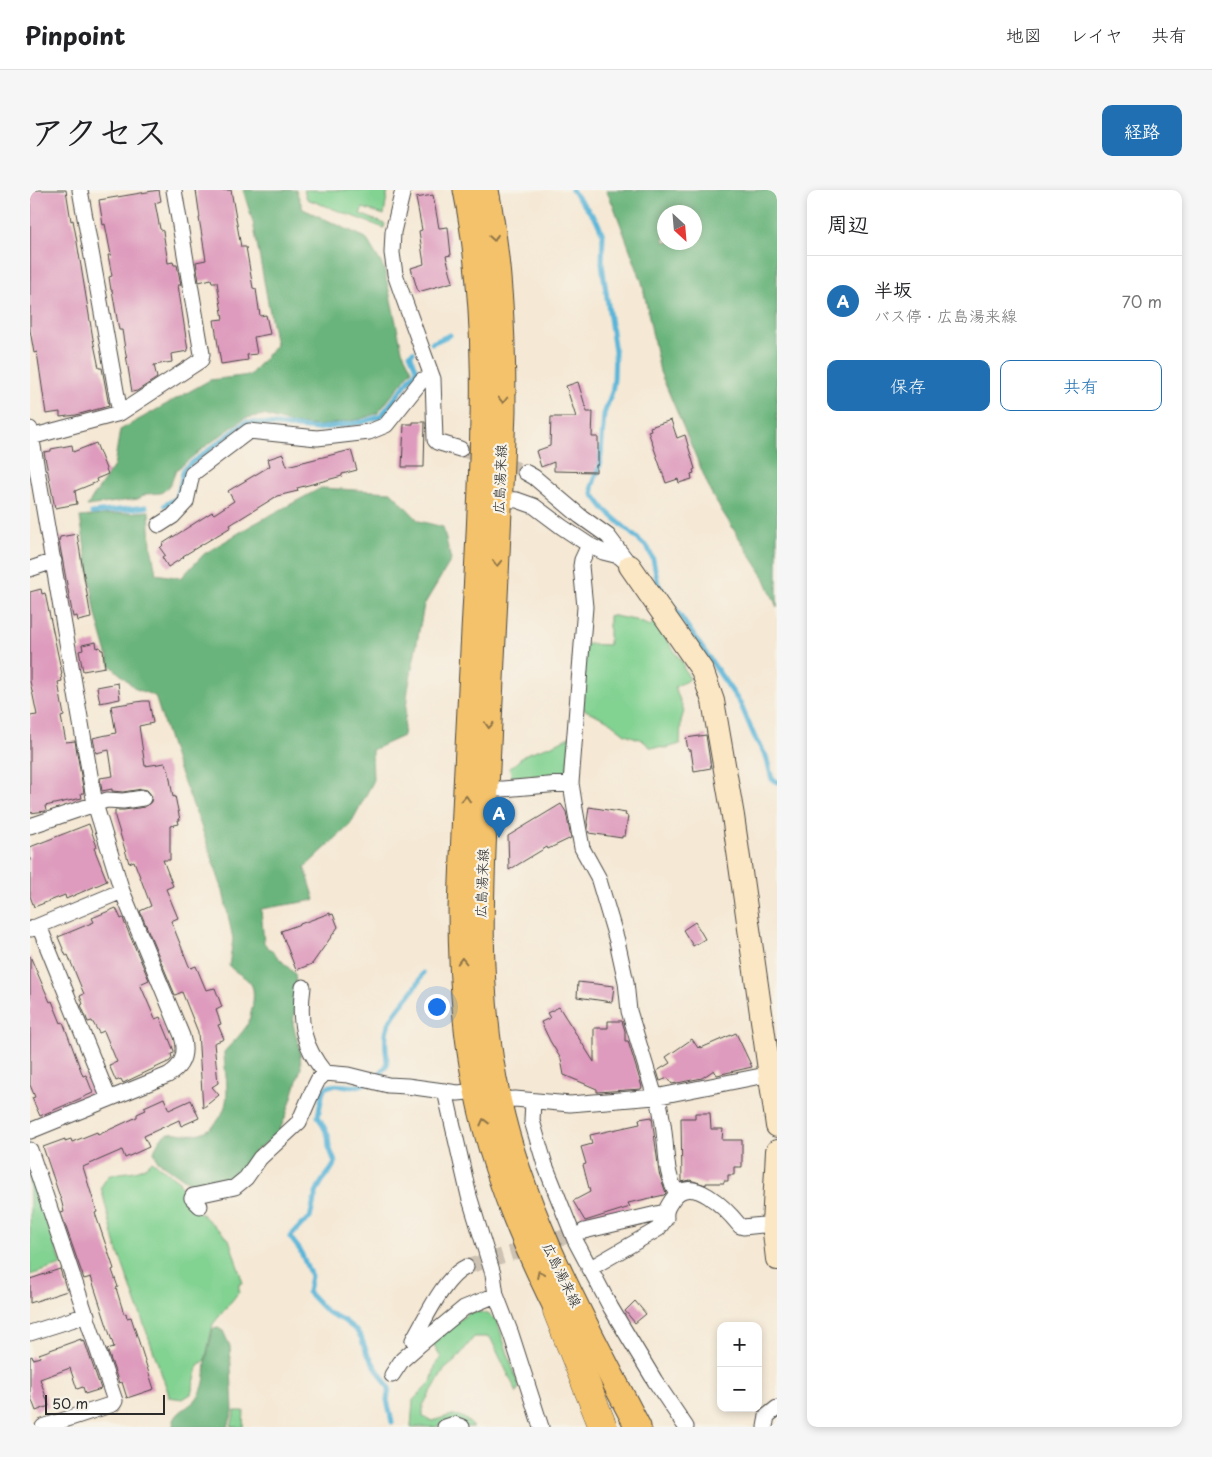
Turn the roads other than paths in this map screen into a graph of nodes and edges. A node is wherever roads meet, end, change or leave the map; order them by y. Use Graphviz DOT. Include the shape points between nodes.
graph roads {
  1 [pos="80,190"];
  2 [pos="174,190"];
  3 [pos="403,190"];
  4 [pos="466,190"];
  5 [pos="486,190"];
  6 [pos="433,379"];
  7 [pos="120,413"];
  8 [pos="31,433"];
  9 [pos="460,449"];
  10 [pos="525,472"];
  11 [pos="500,500"];
  12 [pos="159,524"];
  13 [pos="589,545"];
  14 [pos="54,561"];
  15 [pos="630,566"];
  16 [pos="30,569"];
  17 [pos="571,783"];
  18 [pos="486,789"];
  19 [pos="144,798"];
  20 [pos="95,804"];
  21 [pos="30,826"];
  22 [pos="122,891"];
  23 [pos="34,928"];
  24 [pos="303,987"];
  25 [pos="325,1074"];
  26 [pos="771,1074"];
  27 [pos="445,1091"];
  28 [pos="487,1095"];
  29 [pos="656,1097"];
  30 [pos="109,1099"];
  31 [pos="533,1101"];
  32 [pos="777,1126"];
  33 [pos="30,1131"];
  34 [pos="30,1150"];
  35 [pos="777,1151"];
  36 [pos="678,1193"];
  37 [pos="200,1206"];
  38 [pos="665,1212"];
  39 [pos="773,1224"];
  40 [pos="584,1231"];
  41 [pos="777,1259"];
  42 [pos="466,1268"];
  43 [pos="589,1269"];
  44 [pos="496,1295"];
  45 [pos="557,1310"];
  46 [pos="87,1315"];
  47 [pos="30,1333"];
  48 [pos="418,1346"];
  49 [pos="392,1375"];
  50 [pos="777,1408"];
  51 [pos="44,1427"];
  52 [pos="445,1427"];
  53 [pos="462,1427"];
  54 [pos="541,1427"];
  55 [pos="603,1427"];
  56 [pos="617,1427"];
  57 [pos="638,1427"];
  58 [pos="686,1427"];
  59 [pos="765,1427"];
  1 -- 7 [label="street"];
  2 -- 7 [label="street" via="201,360"];
  3 -- 6 [label="street" via="393,232 394,267"];
  28 -- 4 [label="main road, 広島湯来線, one-way" via="465,1016 462,963 461,909 482,469 484,352 478,265"];
  5 -- 11 [label="main road, 広島湯来線, one-way" via="496,249 502,323"];
  6 -- 9 [label="street" via="434,440"];
  6 -- 12 [label="street" via="422,380 386,425 369,432 317,438 249,431 192,474 186,502"];
  7 -- 8 [label="street"];
  8 -- 14 [label="street"];
  10 -- 15 [label="street" via="608,536"];
  11 -- 13 [label="street" via="517,500 534,506"];
  11 -- 18 [label="main road, 広島湯来線, one-way"];
  13 -- 15 [label="street" via="619,556"];
  13 -- 17 [label="street" via="581,572 584,634"];
  14 -- 16 [label="street"];
  14 -- 20 [label="street"];
  15 -- 26 [label="street" via="697,663 713,701"];
  17 -- 18 [label="street"];
  17 -- 29 [label="street" via="580,840 598,877 610,916 626,982 629,1011"];
  18 -- 28 [label="main road, 広島湯来線" via="480,944"];
  19 -- 20 [label="street"];
  20 -- 21 [label="street"];
  20 -- 22 [label="street"];
  22 -- 23 [label="street"];
  22 -- 30 [label="street" via="182,1036 185,1051 183,1061 173,1072"];
  23 -- 30 [label="street"];
  24 -- 25 [label="street" via="303,1033"];
  25 -- 27 [label="street"];
  25 -- 37 [label="street" via="315,1085 299,1122 260,1158 246,1178 238,1185 193,1196"];
  26 -- 29 [label="street"];
  26 -- 32 [label="street"];
  27 -- 28 [label="street"];
  27 -- 44 [label="street" via="468,1196 493,1274"];
  28 -- 31 [label="street"];
  45 -- 28 [label="main road, 広島湯来線, one-way" via="509,1204 491,1148"];
  28 -- 57 [label="main road, 広島湯来線" via="546,1244"];
  29 -- 31 [label="street" via="570,1104"];
  29 -- 36 [label="street" via="668,1167"];
  30 -- 33 [label="street"];
  31 -- 43 [label="street" via="532,1121 545,1165"];
  34 -- 46 [label="street"];
  35 -- 39 [label="street"];
  36 -- 38 [label="street"];
  36 -- 39 [label="street" via="695,1190 705,1194 743,1227"];
  38 -- 40 [label="street"];
  38 -- 43 [label="street" via="666,1218 658,1229"];
  39 -- 41 [label="street"];
  42 -- 48 [label="street" via="448,1282 413,1340"];
  43 -- 58 [label="street"];
  44 -- 48 [label="street" via="464,1308"];
  44 -- 54 [label="street"];
  45 -- 55 [label="highway"];
  45 -- 56 [label="main road, 広島湯来線"];
  46 -- 47 [label="street"];
  46 -- 51 [label="street" via="115,1401"];
  48 -- 49 [label="street" via="402,1360"];
  50 -- 59 [label="street" via="767,1416"];
  52 -- 53 [label="street" via="454,1424"];
}
